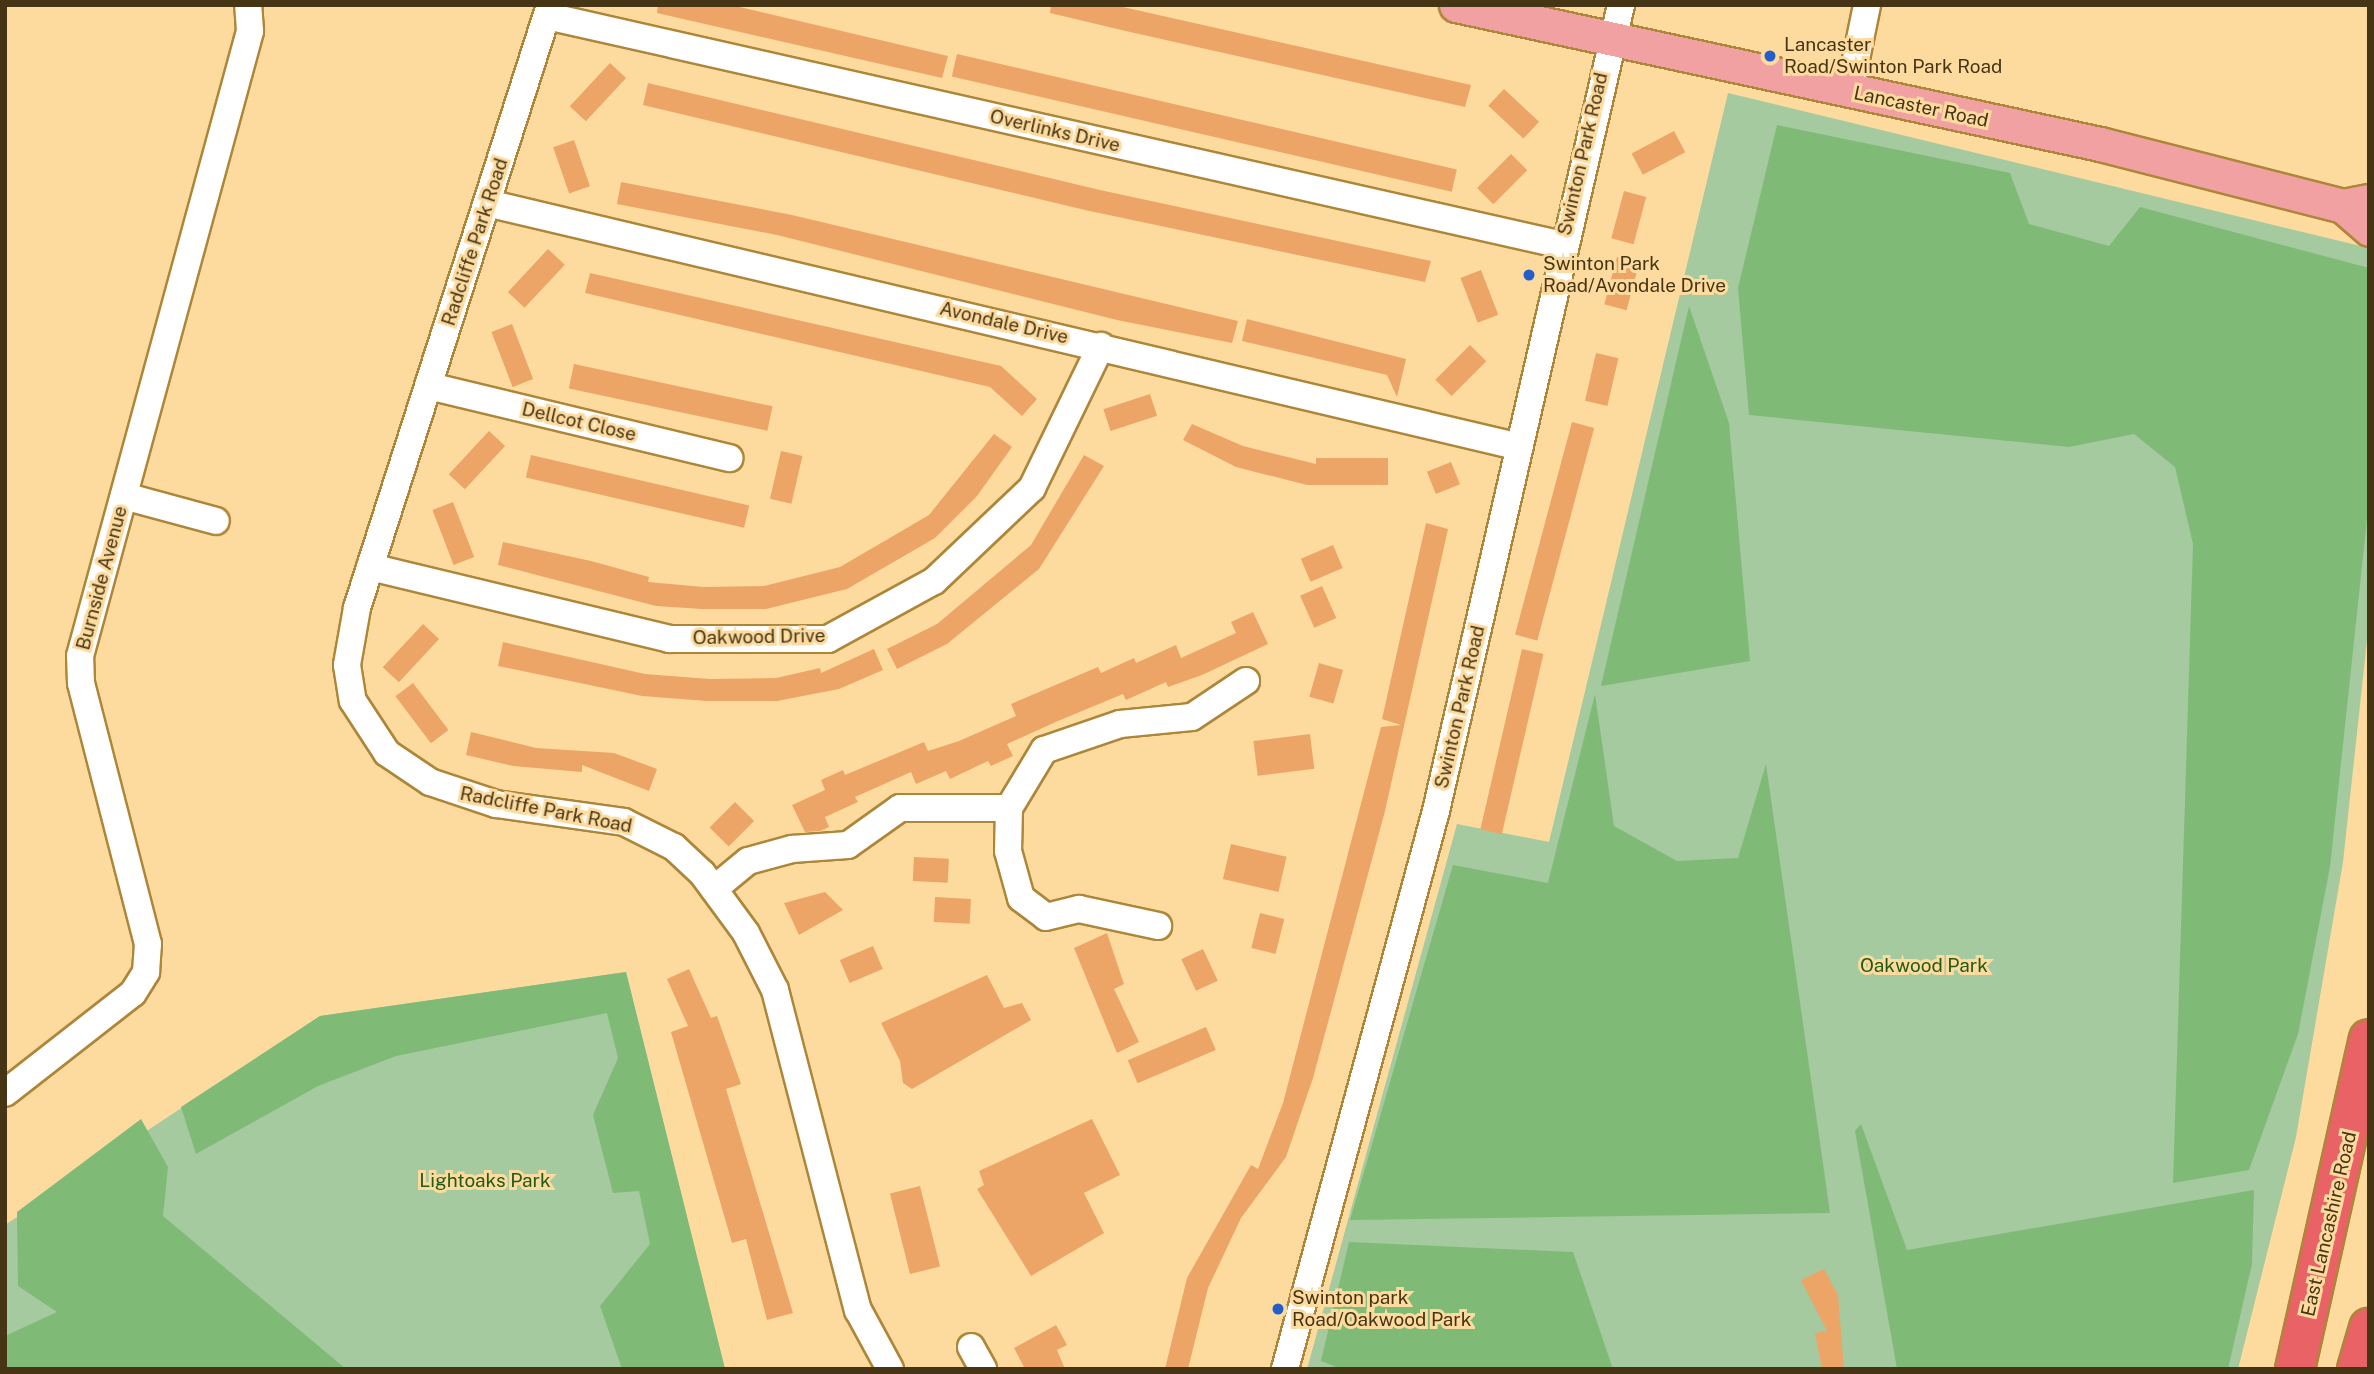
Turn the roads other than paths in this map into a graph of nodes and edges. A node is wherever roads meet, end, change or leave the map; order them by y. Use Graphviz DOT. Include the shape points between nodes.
graph roads {
  1 [pos="248,5"];
  2 [pos="1456,5"];
  3 [pos="1621,5"];
  4 [pos="1867,5"];
  5 [pos="548,11"];
  6 [pos="1610,39"];
  7 [pos="1849,93"];
  8 [pos="487,203"];
  9 [pos="2363,208"];
  10 [pos="1562,245"];
  11 [pos="1101,346"];
  12 [pos="429,386"];
  13 [pos="1520,447"];
  14 [pos="729,458"];
  15 [pos="124,496"];
  16 [pos="216,521"];
  17 [pos="370,567"];
  18 [pos="1246,681"];
  19 [pos="1009,808"];
  20 [pos="714,889"];
  21 [pos="1158,926"];
  22 [pos="2369,1039"];
  23 [pos="5,1093"];
  24 [pos="890,1369"];
  25 [pos="1285,1369"];
  26 [pos="2295,1369"];
  1 -- 15 [label="street, Burnside Avenue" via="250,32"];
  2 -- 6 [label="main road, Lancaster Road"];
  3 -- 6 [label="street, Swinton Park Road"];
  4 -- 7 [label="street"];
  5 -- 8 [label="street, Radcliffe Park Road"];
  5 -- 10 [label="street, Overlinks Drive"];
  6 -- 7 [label="main road, Lancaster Road"];
  6 -- 10 [label="street, Swinton Park Road"];
  7 -- 9 [label="main road, Lancaster Road" via="2100,144"];
  8 -- 11 [label="street, Avondale Drive"];
  8 -- 12 [label="street, Radcliffe Park Road"];
  10 -- 13 [label="street, Swinton Park Road"];
  11 -- 13 [label="street, Avondale Drive"];
  11 -- 17 [label="street, Oakwood Drive" via="1032,488 934,581 828,639 668,639"];
  12 -- 14 [label="street, Dellcot Close"];
  12 -- 17 [label="street, Radcliffe Park Road"];
  13 -- 25 [label="street, Swinton Park Road" via="1436,811"];
  15 -- 16 [label="street"];
  15 -- 23 [label="street, Burnside Avenue" via="80,670 149,958 133,993"];
  17 -- 20 [label="street, Radcliffe Park Road" via="347,665 361,720 387,753 430,782 474,799 641,828 674,847"];
  18 -- 19 [label="street" via="1192,717 1120,724 1044,750"];
  19 -- 20 [label="street" via="900,808 848,845 792,849 748,861"];
  19 -- 21 [label="street" via="1008,851 1021,898 1046,917 1079,909"];
  20 -- 24 [label="street, Radcliffe Park Road" via="775,990 858,1310"];
  22 -- 26 [label="highway, East Lancashire Road"];
}
